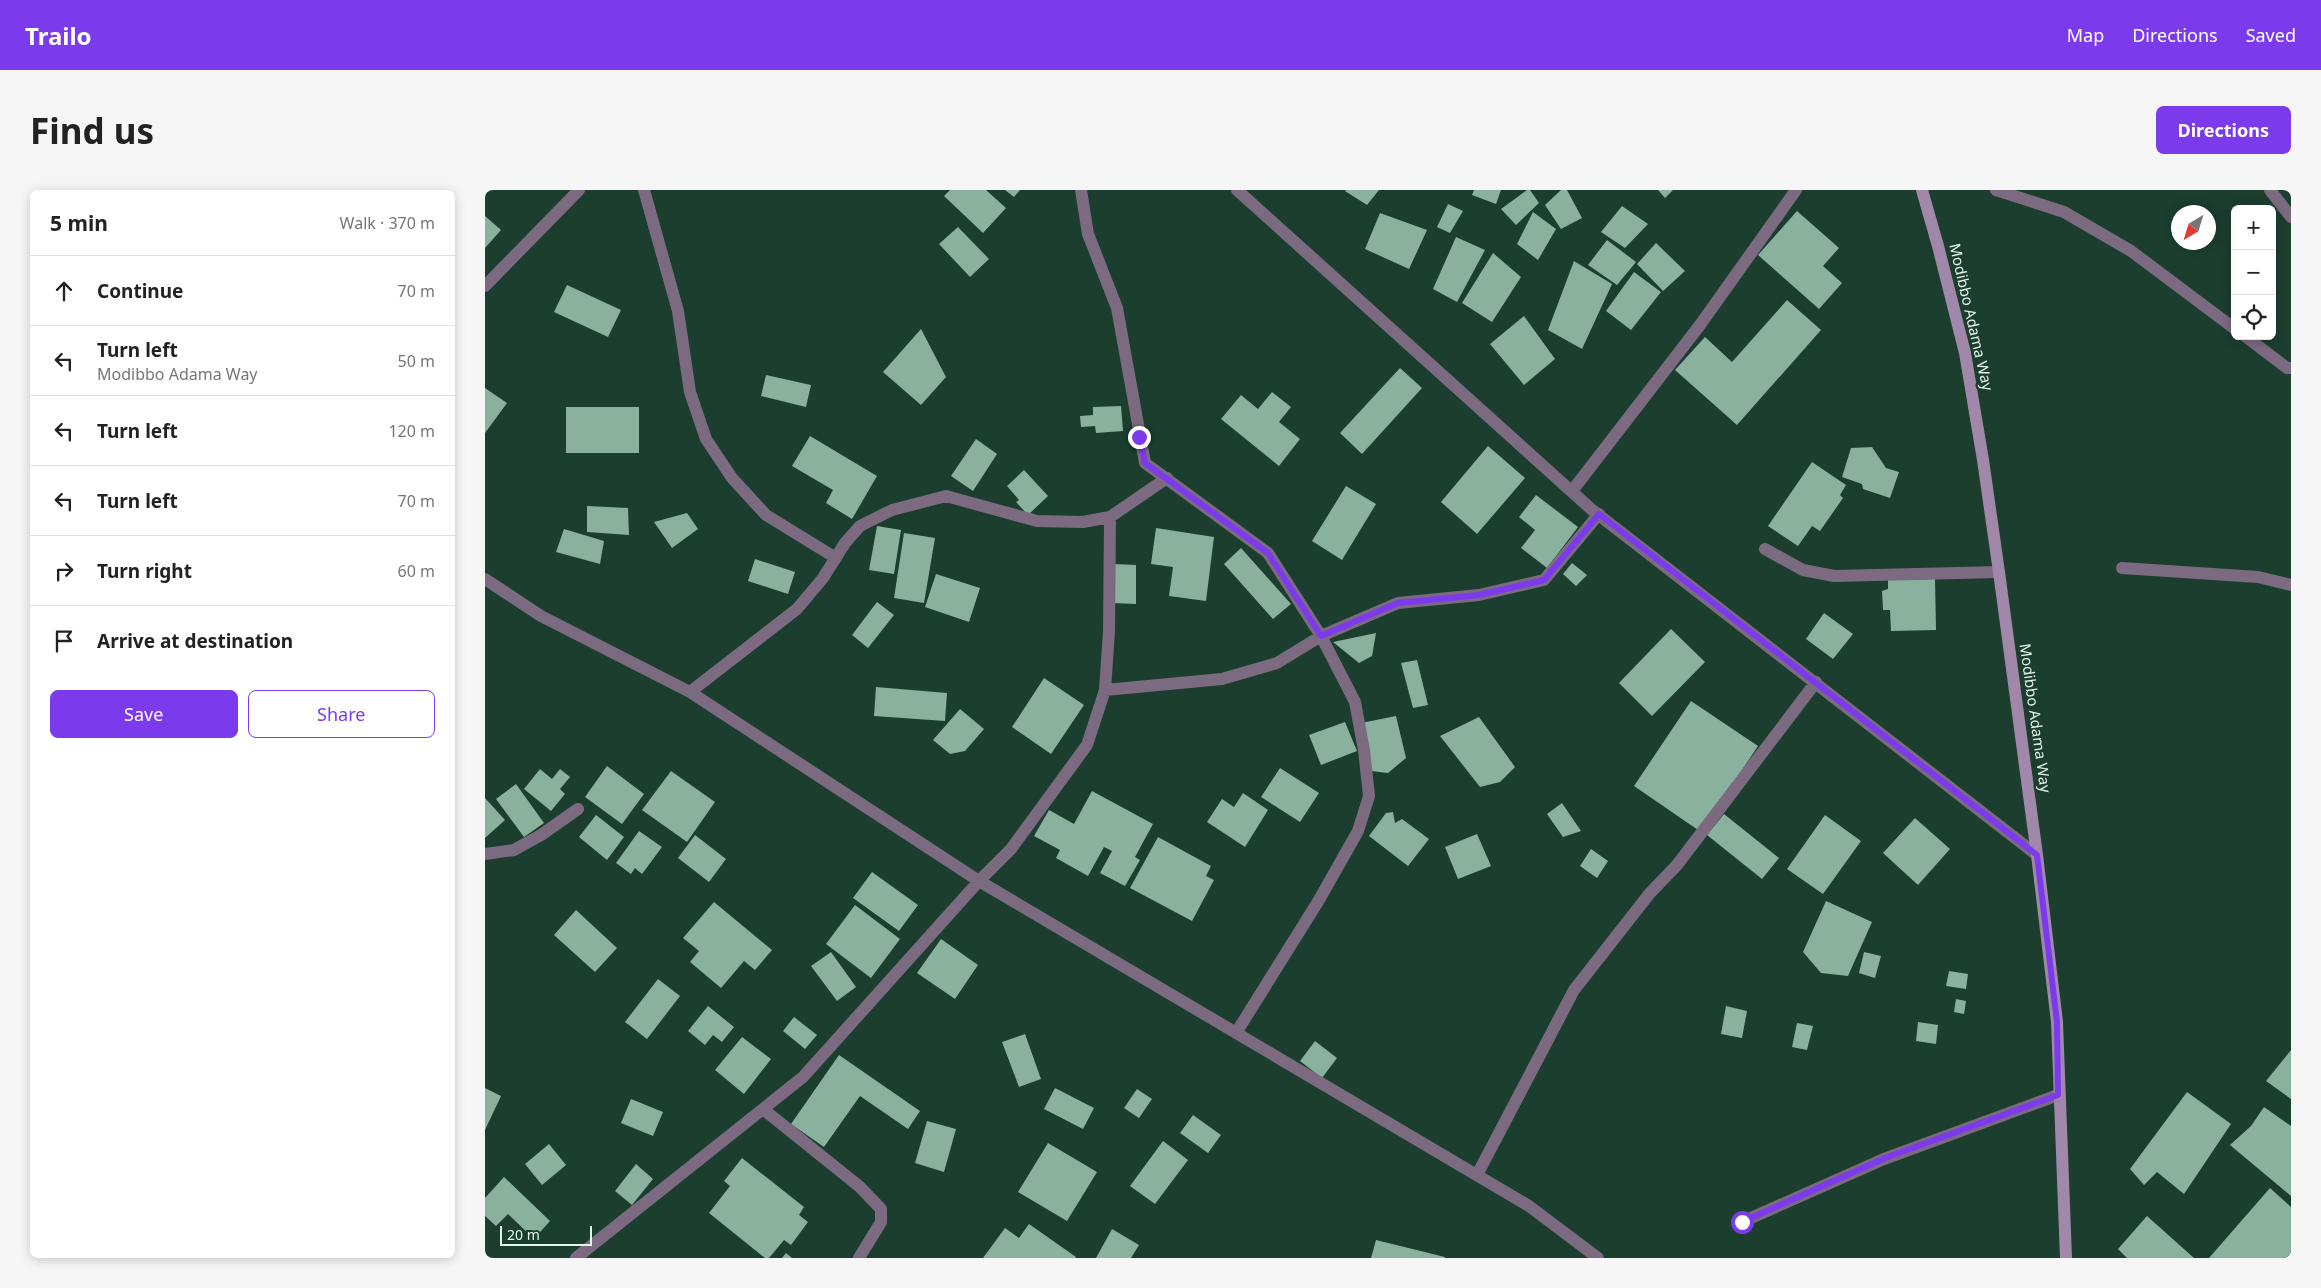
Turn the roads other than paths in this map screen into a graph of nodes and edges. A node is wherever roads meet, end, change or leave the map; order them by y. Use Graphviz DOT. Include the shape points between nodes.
graph roads {
  1 [pos="579,190"];
  2 [pos="644,190"];
  3 [pos="1081,190"];
  4 [pos="1237,190"];
  5 [pos="1796,190"];
  6 [pos="1922,190"];
  7 [pos="1996,190"];
  8 [pos="2270,190"];
  9 [pos="2291,217"];
  10 [pos="485,286"];
  11 [pos="2231,325"];
  12 [pos="2250,340"];
  13 [pos="2291,368"];
  14 [pos="1167,478"];
  15 [pos="1572,491"];
  16 [pos="1599,514"];
  17 [pos="1110,517"];
  18 [pos="1765,549"];
  19 [pos="836,558"];
  20 [pos="2122,568"];
  21 [pos="1999,572"];
  22 [pos="485,579"];
  23 [pos="2291,585"];
  24 [pos="1321,636"];
  25 [pos="1816,682"];
  26 [pos="1105,690"];
  27 [pos="690,692"];
  28 [pos="578,809"];
  29 [pos="485,854"];
  30 [pos="2037,855"];
  31 [pos="979,881"];
  32 [pos="1236,1033"];
  33 [pos="2058,1095"];
  34 [pos="763,1109"];
  35 [pos="1477,1175"];
  36 [pos="1742,1222"];
  37 [pos="576,1258"];
  38 [pos="859,1258"];
  39 [pos="1598,1258"];
  40 [pos="2066,1258"];
  1 -- 10 [label="street"];
  2 -- 19 [label="street" via="678,311 690,392 706,439 732,478 766,515"];
  3 -- 14 [label="street" via="1088,234 1117,308 1145,463"];
  4 -- 15 [label="street"];
  5 -- 15 [label="street" via="1700,325"];
  6 -- 21 [label="main road, Modibbo Adama Way" via="1965,353"];
  7 -- 11 [label="street" via="2064,212 2131,251"];
  8 -- 9 [label="street"];
  12 -- 13 [label="street"];
  14 -- 17 [label="street"];
  14 -- 24 [label="street" via="1268,553"];
  15 -- 16 [label="street"];
  16 -- 24 [label="street" via="1544,580 1479,595 1398,603"];
  16 -- 25 [label="street"];
  17 -- 19 [label="street" via="1083,522 1037,521 946,496 892,510 860,526"];
  17 -- 26 [label="street"];
  18 -- 21 [label="street" via="1803,570 1834,576"];
  19 -- 27 [label="street" via="797,610"];
  20 -- 23 [label="street" via="2258,577"];
  21 -- 30 [label="main road, Modibbo Adama Way"];
  22 -- 27 [label="street" via="541,616"];
  24 -- 26 [label="street" via="1277,663 1222,679"];
  24 -- 32 [label="street" via="1355,702 1365,750 1369,796 1358,831"];
  25 -- 30 [label="street"];
  25 -- 35 [label="street" via="1677,865 1650,893 1574,990"];
  26 -- 31 [label="street" via="1087,745 1011,849"];
  27 -- 31 [label="street"];
  28 -- 29 [label="street" via="514,850"];
  30 -- 33 [label="main road, Modibbo Adama Way" via="2057,1022"];
  31 -- 32 [label="street"];
  31 -- 34 [label="street" via="803,1077"];
  32 -- 35 [label="street"];
  33 -- 36 [label="street" via="1885,1158"];
  33 -- 40 [label="main road, Modibbo Adama Way"];
  34 -- 37 [label="street"];
  34 -- 38 [label="street" via="860,1187 881,1208 881,1222"];
  35 -- 39 [label="street" via="1529,1206"];
}
